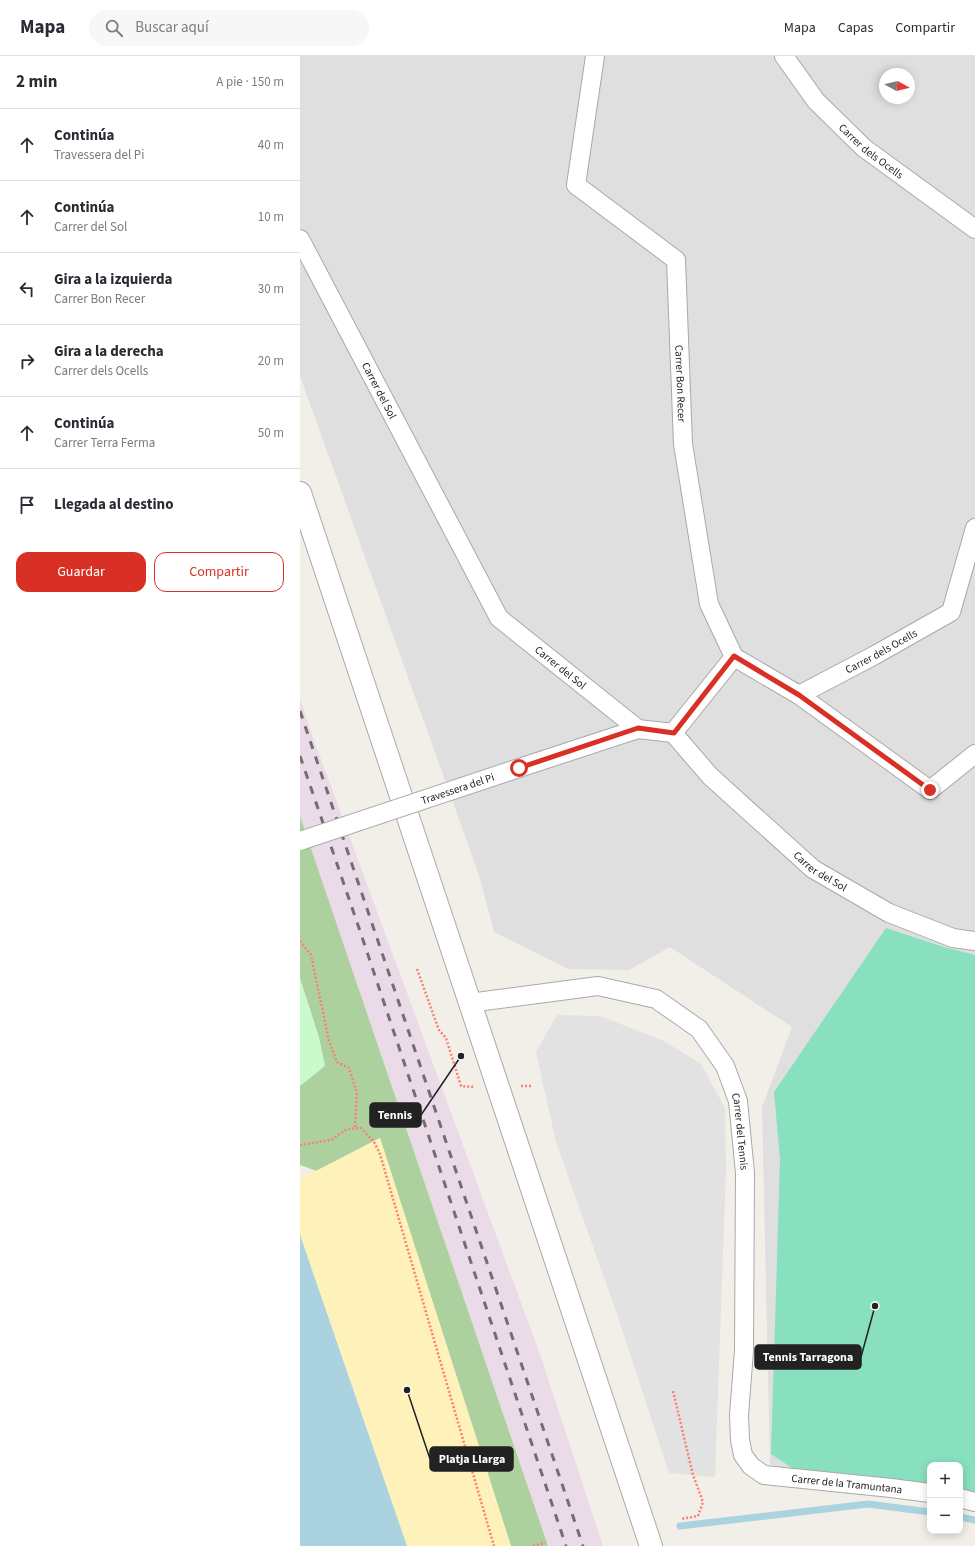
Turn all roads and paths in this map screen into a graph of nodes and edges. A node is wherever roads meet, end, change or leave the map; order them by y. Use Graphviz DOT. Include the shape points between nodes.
graph roads {
  1 [pos="595,56"];
  2 [pos="784,56"];
  3 [pos="975,229"];
  4 [pos="300,239"];
  5 [pos="300,494"];
  6 [pos="975,528"];
  7 [pos="734,656"];
  8 [pos="799,695"];
  9 [pos="638,728"];
  10 [pos="674,733"];
  11 [pos="975,754"];
  12 [pos="300,841"];
  13 [pos="300,941"];
  14 [pos="975,941"];
  15 [pos="469,1003"];
  16 [pos="355,1128"];
  17 [pos="300,1145"];
  18 [pos="673,1391"];
  19 [pos="764,1475"];
  20 [pos="927,1493"];
  21 [pos="963,1499"];
  22 [pos="975,1502"];
  23 [pos="681,1519"];
  24 [pos="545,1543"];
  25 [pos="494,1546"];
  26 [pos="533,1546"];
  27 [pos="650,1546"];
  1 -- 7 [label="street, Carrer Bon Recer" via="576,185 676,260 683,444 709,604"];
  2 -- 3 [label="street, Carrer dels Ocells" via="816,101 864,148"];
  4 -- 9 [label="street, Carrer del Sol" via="499,618"];
  5 -- 15 [label="street"];
  6 -- 8 [label="street, Carrer dels Ocells" via="951,612"];
  7 -- 8 [label="street"];
  7 -- 10 [label="street"];
  8 -- 11 [label="street" via="930,790"];
  9 -- 10 [label="street"];
  9 -- 12 [label="street, Travessera del Pi, bridge"];
  10 -- 14 [label="street, Carrer del Sol" via="710,776 813,869 889,913 953,938"];
  13 -- 16 [label="path" via="311,955 329,1041 337,1062 349,1068 357,1093"];
  15 -- 19 [label="street, Carrer del Tennis" via="598,986 656,999 699,1029 725,1066 738,1101 745,1173 744,1352 739,1415 740,1440 744,1455 751,1466"];
  15 -- 27 [label="street"];
  16 -- 17 [label="path" via="347,1129 331,1140"];
  16 -- 25 [label="path" via="361,1128 374,1142 380,1154"];
  18 -- 23 [label="path" via="693,1475 703,1502 698,1516"];
  19 -- 20 [label="street, Carrer de la Tramuntana"];
  21 -- 22 [label="street"];
  24 -- 26 [label="path"];
}
